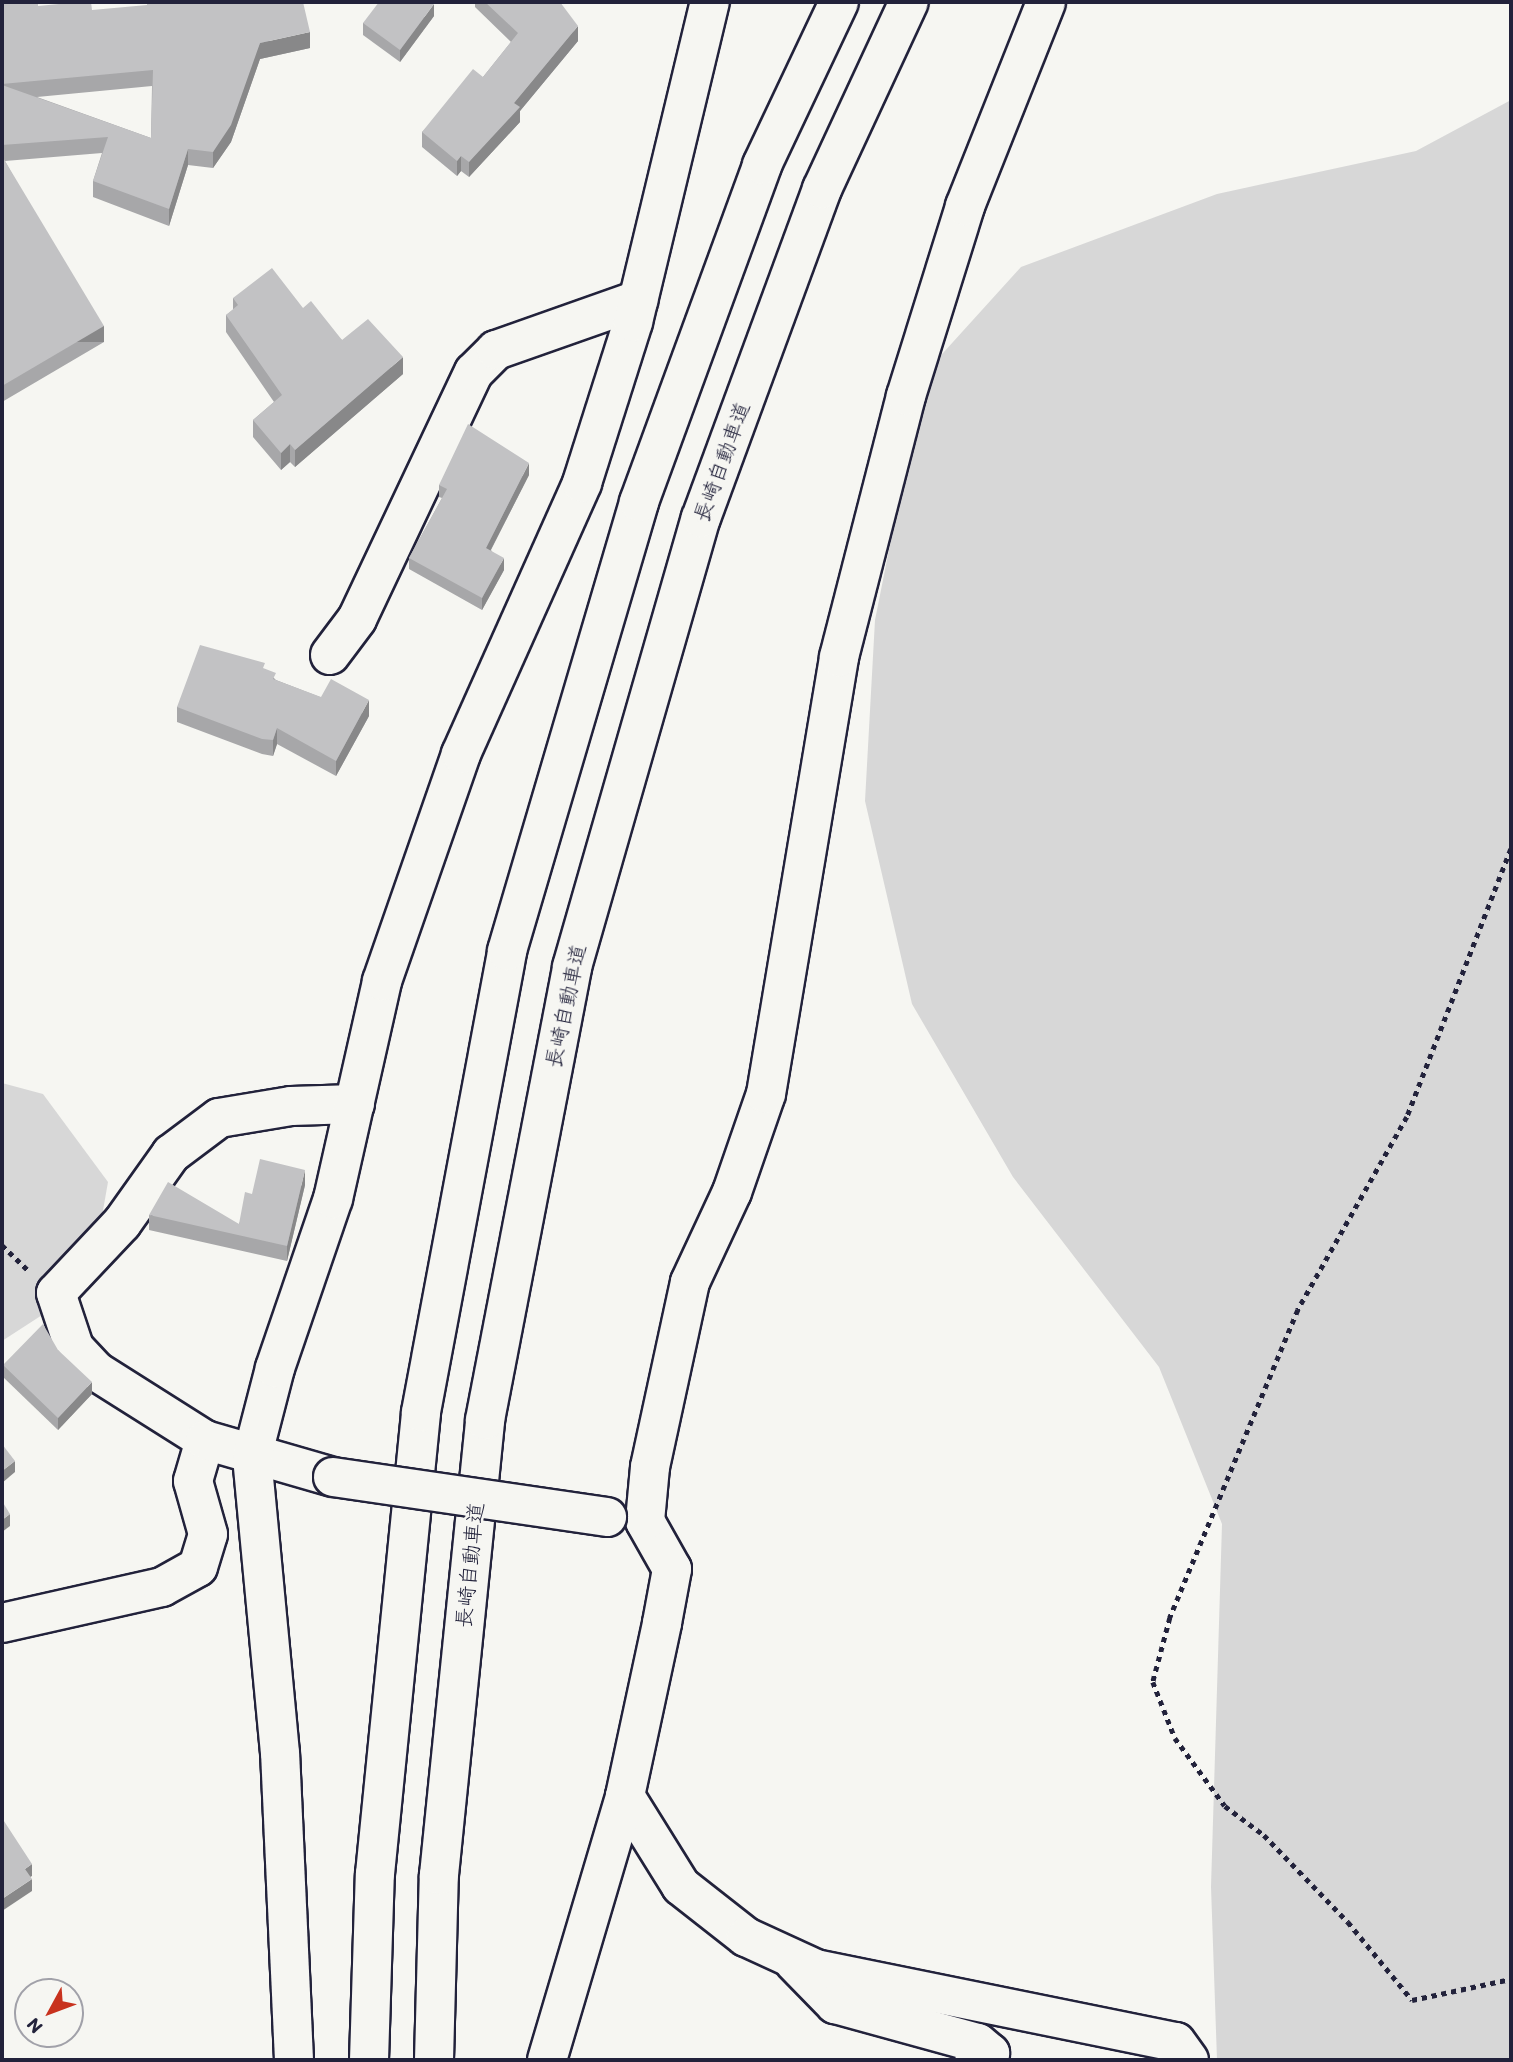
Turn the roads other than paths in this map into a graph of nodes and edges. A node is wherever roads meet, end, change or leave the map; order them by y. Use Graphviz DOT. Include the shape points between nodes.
graph roads {
  1 [pos="710,2"];
  2 [pos="839,2"];
  3 [pos="909,2"];
  4 [pos="1046,2"];
  5 [pos="638,300"];
  6 [pos="330,655"];
  7 [pos="355,1104"];
  8 [pos="205,1440"];
  9 [pos="252,1457"];
  10 [pos="645,1521"];
  11 [pos="2,1623"];
  12 [pos="625,1796"];
  13 [pos="788,1956"];
  14 [pos="294,2060"];
  15 [pos="369,2060"];
  16 [pos="434,2060"];
  17 [pos="547,2060"];
  18 [pos="974,2060"];
  19 [pos="1189,2060"];
  1 -- 5 [label="main road"];
  2 -- 15 [label="main road" via="762,165 639,502 507,951 421,1412 374,1874"];
  3 -- 16 [label="main road, 長崎自動車道" via="822,189 701,518 572,967 485,1420 439,1875"];
  4 -- 10 [label="main road" via="965,206 906,396 839,657 766,1094 732,1192 690,1282"];
  5 -- 6 [label="main road" via="496,350 474,372 357,619"];
  5 -- 7 [label="main road" via="582,482 460,754 382,981"];
  7 -- 8 [label="main road" via="291,1105 219,1118 171,1154 122,1223 56,1293 74,1347 96,1371"];
  7 -- 9 [label="main road" via="333,1199 275,1368"];
  8 -- 9 [label="main road"];
  8 -- 11 [label="main road" via="193,1481 208,1534 198,1566 162,1587"];
  9 -- 10 [label="main road, bridge" via="333,1477"];
  9 -- 14 [label="main road" via="280,1753"];
  10 -- 12 [label="main road" via="672,1569"];
  12 -- 13 [label="main road" via="681,1886 746,1937"];
  12 -- 17 [label="main road"];
  13 -- 18 [label="main road" via="835,2004 978,2043 990,2053"];
  13 -- 19 [label="main road" via="816,1969 1176,2042"];
}
